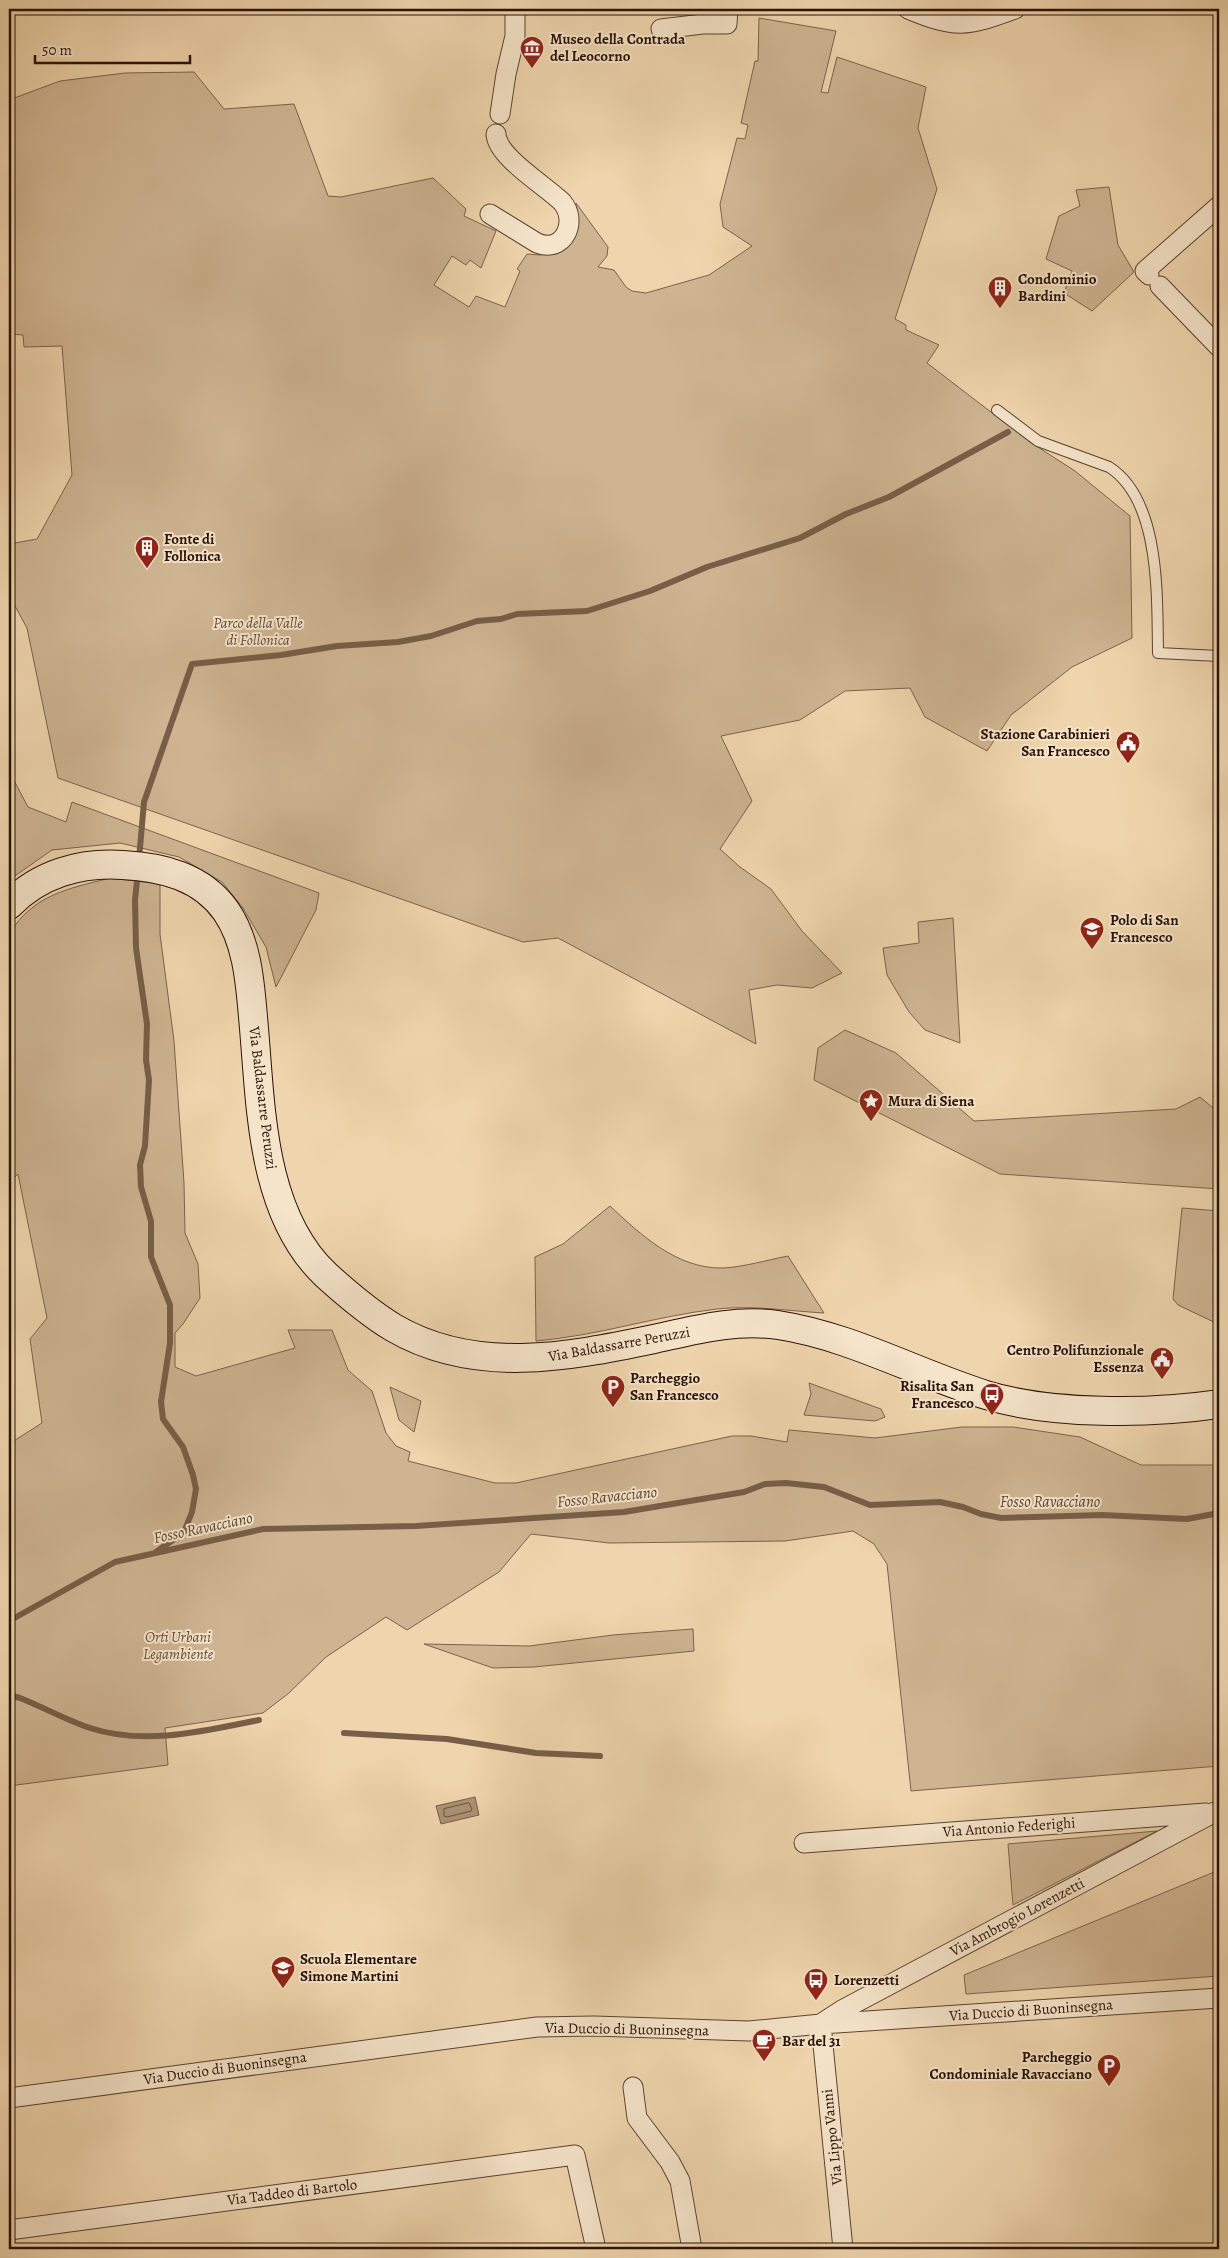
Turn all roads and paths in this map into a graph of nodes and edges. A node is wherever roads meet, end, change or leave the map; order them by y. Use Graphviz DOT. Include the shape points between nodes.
graph roads {
  1 [pos="514,9"];
  2 [pos="728,9"];
  3 [pos="908,9"];
  4 [pos="1014,9"];
  5 [pos="661,29"];
  6 [pos="500,114"];
  7 [pos="496,134"];
  8 [pos="1219,206"];
  9 [pos="490,214"];
  10 [pos="1219,346"];
  11 [pos="997,410"];
  12 [pos="1219,656"];
  13 [pos="9,906"];
  14 [pos="1219,1404"];
  15 [pos="1217,1812"];
  16 [pos="804,1843"];
  17 [pos="1219,1998"];
  18 [pos="821,2024"];
  19 [pos="633,2086"];
  20 [pos="9,2098"];
  21 [pos="9,2230"];
  22 [pos="596,2249"];
  23 [pos="692,2249"];
  24 [pos="843,2249"];
  1 -- 6 [label="street" via="516,36"];
  2 -- 5 [label="street" via="727,24"];
  3 -- 4 [label="street" via="938,21 958,24"];
  7 -- 9 [label="street" via="497,142 510,159 562,202 571,221 560,239 545,245"];
  8 -- 10 [label="street" via="1151,277"];
  11 -- 12 [label="lane" via="1038,441 1109,467 1123,478 1138,502 1149,537 1156,582 1158,653"];
  13 -- 14 [label="street, Via Baldassarre Peruzzi" via="29,888 49,877 74,868 114,864 165,870 197,884 212,895 224,909 238,937 246,965 267,1148 276,1189 288,1221 308,1254 323,1271 364,1308 398,1330 460,1352 529,1359 576,1354 728,1324 764,1324 825,1336 986,1395 1023,1403 1129,1410"];
  15 -- 16 [label="street, Via Antonio Federighi"];
  15 -- 18 [label="street, Via Ambrogio Lorenzetti"];
  17 -- 18 [label="street, Via Duccio di Buoninsegna"];
  18 -- 20 [label="street, Via Duccio di Buoninsegna" via="748,2031 594,2026 537,2028"];
  18 -- 24 [label="street, Via Lippo Vanni"];
  19 -- 23 [label="street" via="637,2118 680,2181"];
  21 -- 22 [label="street, Via Taddeo di Bartolo" via="575,2155"];
}
